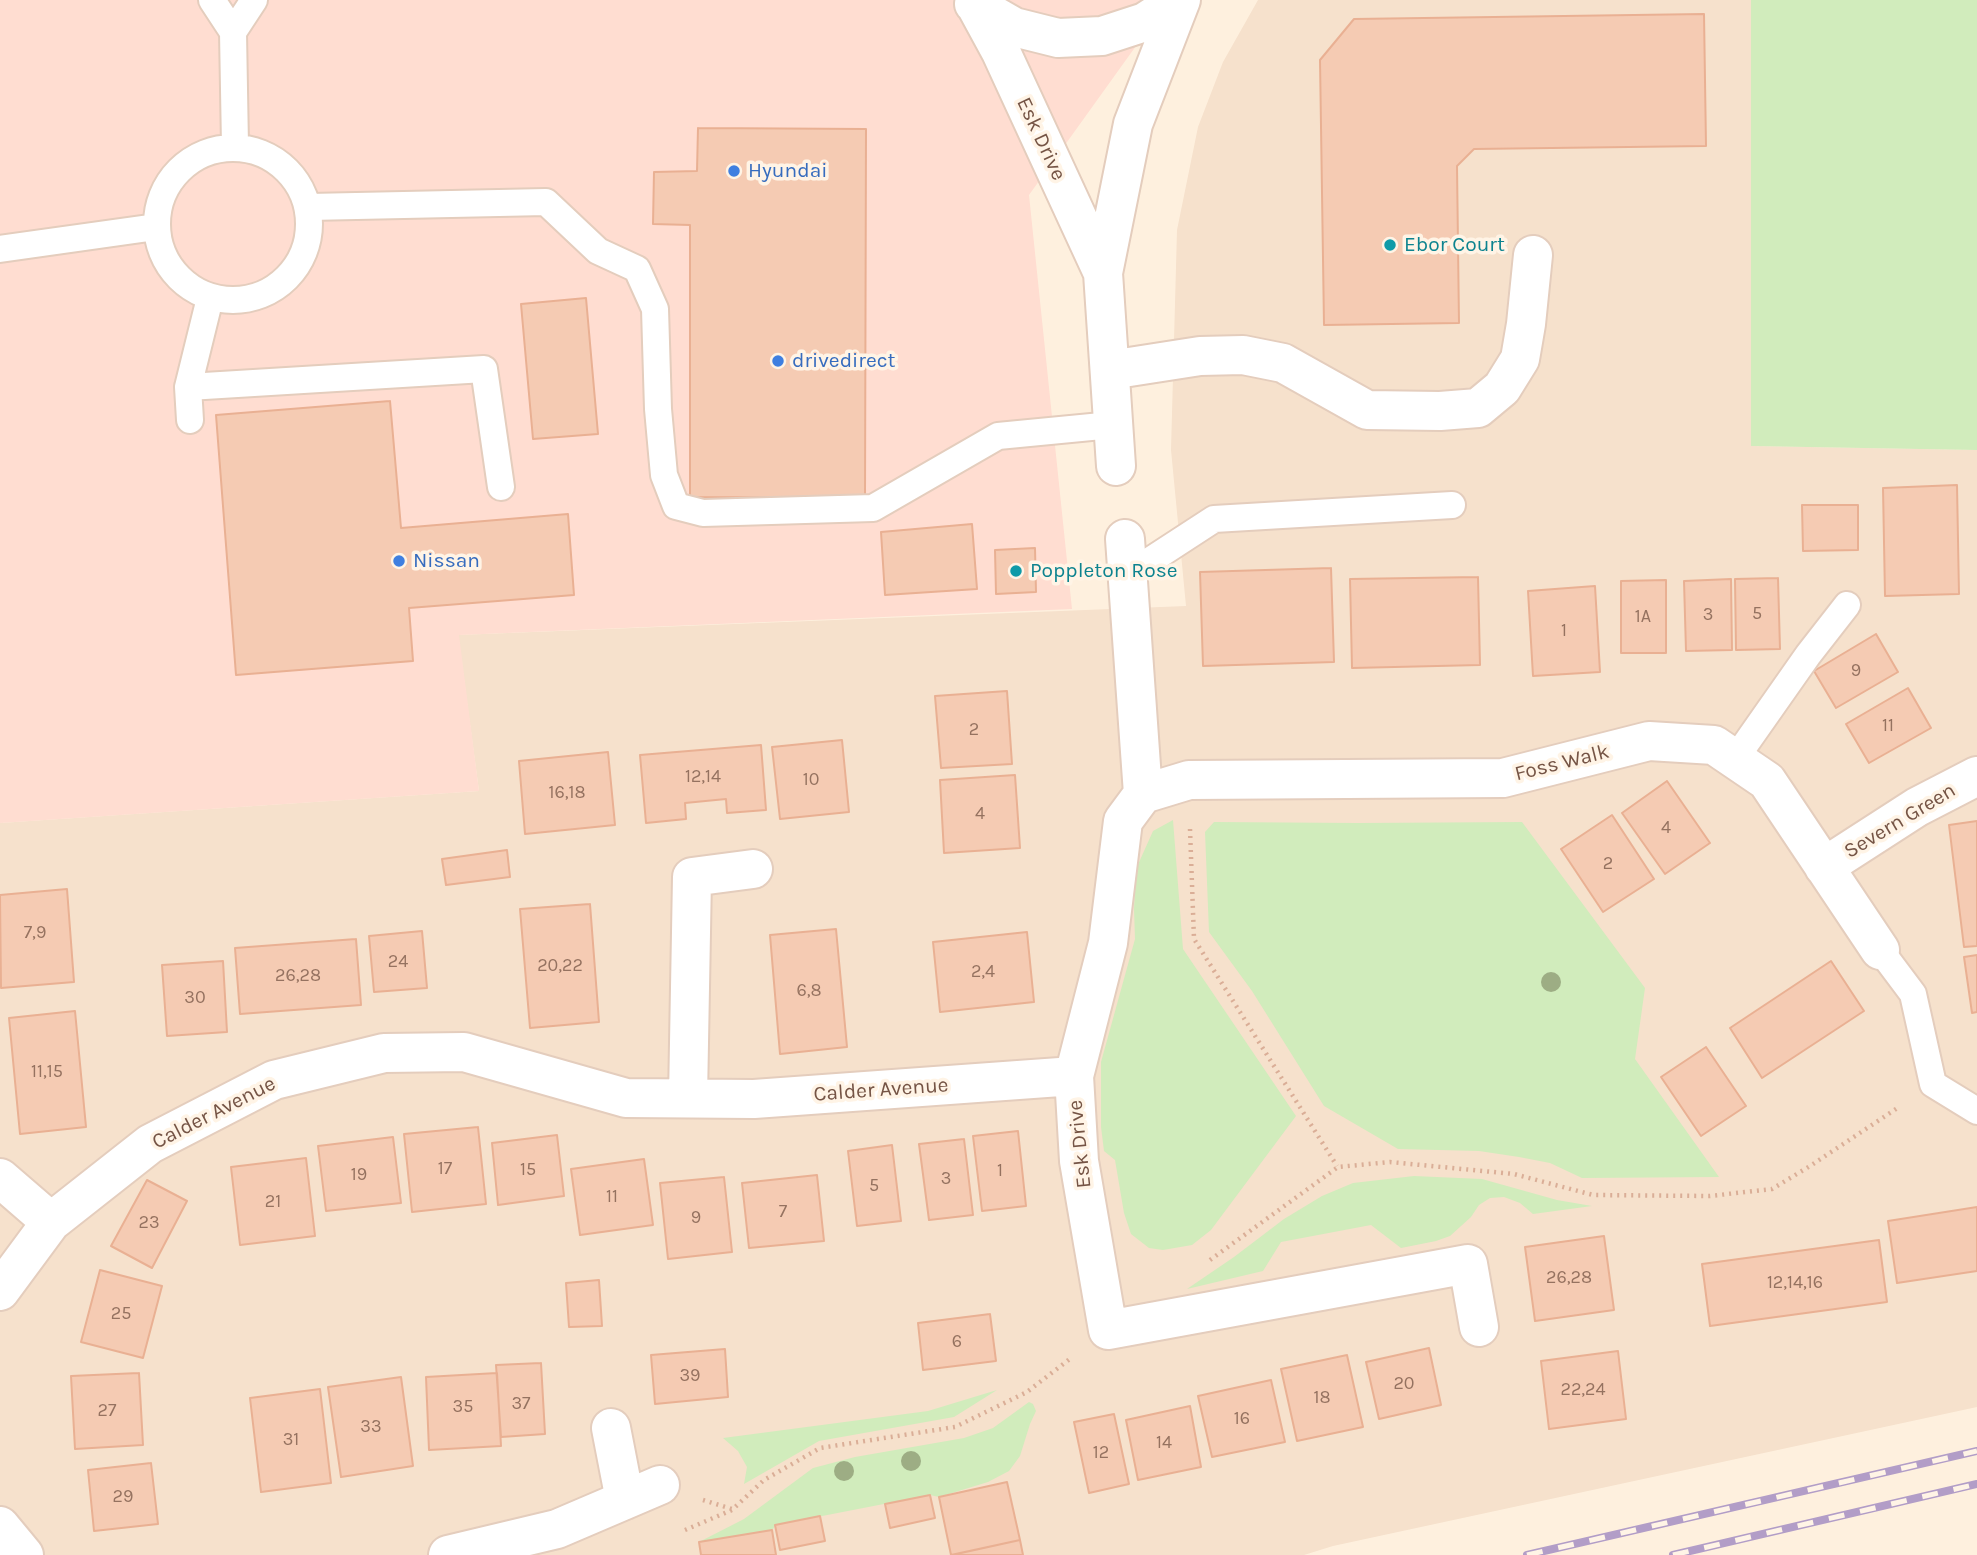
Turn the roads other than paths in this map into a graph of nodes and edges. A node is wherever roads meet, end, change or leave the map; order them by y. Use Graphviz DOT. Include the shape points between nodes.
graph roads {
  1 [pos="212,0"];
  2 [pos="254,0"];
  3 [pos="1180,0"];
  4 [pos="973,3"];
  5 [pos="233,32"];
  6 [pos="235,146"];
  7 [pos="309,207"];
  8 [pos="156,227"];
  9 [pos="0,249"];
  10 [pos="1533,255"];
  11 [pos="1103,273"];
  12 [pos="210,298"];
  13 [pos="1110,370"];
  14 [pos="188,387"];
  15 [pos="190,420"];
  16 [pos="1112,425"];
  17 [pos="1116,466"];
  18 [pos="501,487"];
  19 [pos="1452,505"];
  20 [pos="1126,557"];
  21 [pos="1847,605"];
  22 [pos="1735,759"];
  23 [pos="1977,776"];
  24 [pos="1143,794"];
  25 [pos="1824,867"];
  26 [pos="753,869"];
  27 [pos="1880,950"];
  28 [pos="1074,1076"];
  29 [pos="688,1098"];
  30 [pos="1977,1111"];
  31 [pos="0,1178"];
  32 [pos="51,1222"];
  33 [pos="0,1291"];
  34 [pos="1479,1326"];
  35 [pos="611,1428"];
  36 [pos="660,1485"];
  37 [pos="625,1500"];
  38 [pos="0,1526"];
  39 [pos="24,1555"];
  40 [pos="448,1555"];
  1 -- 5 [label="lane"];
  2 -- 5 [label="lane"];
  3 -- 4 [label="street" via="1144,22 1102,36 1058,38 1014,27"];
  3 -- 11 [label="street, Esk Drive" via="1133,124"];
  4 -- 11 [label="street, Esk Drive" via="1002,52"];
  5 -- 6 [label="lane"];
  6 -- 7 [label="lane" via="258,151 282,164 303,190"];
  6 -- 8 [label="lane" via="194,158 173,174 165,187"];
  7 -- 12 [label="lane" via="311,229 304,255 288,277 264,294 237,301"];
  7 -- 16 [label="lane" via="546,202 598,251 638,269 655,309 664,475 676,506 703,513 873,508 998,436"];
  8 -- 9 [label="lane"];
  8 -- 12 [label="lane" via="174,274"];
  10 -- 13 [label="street" via="1520,359 1502,388 1478,408 1367,410 1283,363 1243,355 1200,356"];
  11 -- 13 [label="street, Esk Drive"];
  12 -- 14 [label="lane"];
  13 -- 16 [label="street, Esk Drive"];
  14 -- 15 [label="lane"];
  14 -- 18 [label="lane" via="484,369"];
  16 -- 17 [label="street, Esk Drive"];
  19 -- 20 [label="lane" via="1214,519"];
  20 -- 24 [label="street"];
  21 -- 22 [label="lane"];
  22 -- 24 [label="street, Foss Walk" via="1714,745 1649,741 1503,778 1189,780"];
  22 -- 25 [label="street, Foss Walk" via="1767,781"];
  23 -- 25 [label="street, Severn Green" via="1917,807"];
  24 -- 28 [label="street, Esk Drive" via="1123,821 1108,943"];
  25 -- 27 [label="street, Foss Walk"];
  26 -- 29 [label="street" via="692,877"];
  27 -- 30 [label="lane" via="1913,994 1933,1084"];
  28 -- 29 [label="street, Calder Avenue" via="754,1099"];
  28 -- 34 [label="street, Esk Drive" via="1079,1161 1108,1330 1468,1264"];
  29 -- 32 [label="street, Calder Avenue" via="626,1098 464,1052 384,1053 274,1080 150,1144"];
  31 -- 32 [label="street"];
  32 -- 33 [label="street, Calder Avenue"];
  35 -- 37 [label="street"];
  36 -- 37 [label="street"];
  37 -- 40 [label="street" via="557,1529"];
  38 -- 39 [label="street"];
}
